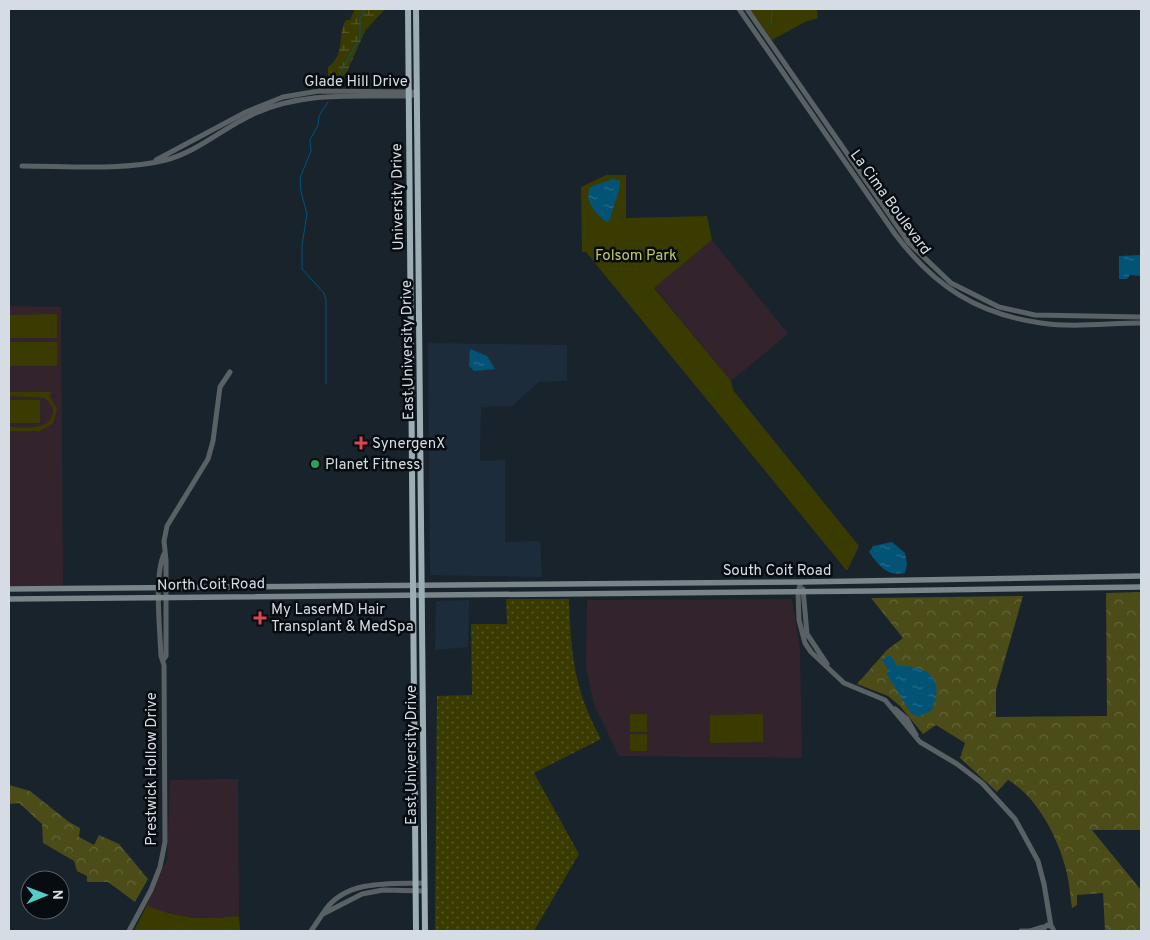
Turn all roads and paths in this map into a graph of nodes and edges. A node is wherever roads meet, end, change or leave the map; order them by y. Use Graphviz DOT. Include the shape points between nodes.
graph roads {
  1 [pos="408,9"];
  2 [pos="416,9"];
  3 [pos="739,9"];
  4 [pos="746,9"];
  5 [pos="409,94"];
  6 [pos="417,94"];
  7 [pos="22,166"];
  8 [pos="1141,317"];
  9 [pos="1141,323"];
  10 [pos="230,372"];
  11 [pos="1117,576"];
  12 [pos="1141,576"];
  13 [pos="704,582"];
  14 [pos="801,582"];
  15 [pos="651,583"];
  16 [pos="413,584"];
  17 [pos="422,584"];
  18 [pos="500,584"];
  19 [pos="244,586"];
  20 [pos="312,586"];
  21 [pos="163,587"];
  22 [pos="1117,587"];
  23 [pos="1141,587"];
  24 [pos="66,588"];
  25 [pos="9,589"];
  26 [pos="801,592"];
  27 [pos="500,593"];
  28 [pos="652,593"];
  29 [pos="704,593"];
  30 [pos="422,595"];
  31 [pos="244,596"];
  32 [pos="312,596"];
  33 [pos="413,596"];
  34 [pos="159,597"];
  35 [pos="166,597"];
  36 [pos="66,598"];
  37 [pos="9,599"];
  38 [pos="163,660"];
  39 [pos="424,883"];
  40 [pos="416,884"];
  41 [pos="416,891"];
  42 [pos="424,891"];
  43 [pos="324,914"];
  44 [pos="1045,927"];
  45 [pos="129,931"];
  46 [pos="311,931"];
  47 [pos="416,931"];
  48 [pos="425,931"];
  49 [pos="1021,931"];
  50 [pos="1031,931"];
  51 [pos="1054,931"];
  1 -- 5 [label="highway, University Drive"];
  2 -- 6 [label="highway, East University Drive"];
  3 -- 9 [label="street, La Cima Boulevard" via="909,253 937,281 986,310 1042,324"];
  4 -- 8 [label="street, La Cima Boulevard" via="909,243 951,283 989,303 1035,315"];
  5 -- 6 [label="street, Glade Hill Drive"];
  5 -- 7 [label="street, Glade Hill Drive" via="319,91 283,97 250,109 154,162"];
  5 -- 16 [label="highway, University Drive"];
  6 -- 17 [label="highway, East University Drive"];
  10 -- 21 [label="street, Prestwick Hollow Drive" via="220,388 208,459 171,516 161,560"];
  11 -- 12 [label="main road, South Coit Road"];
  11 -- 14 [label="main road, South Coit Road"];
  11 -- 22 [label="main road"];
  13 -- 14 [label="main road, South Coit Road"];
  13 -- 15 [label="main road, South Coit Road"];
  13 -- 29 [label="main road"];
  14 -- 26 [label="street"];
  15 -- 18 [label="main road, South Coit Road"];
  15 -- 28 [label="main road"];
  16 -- 17 [label="main road, South Coit Road"];
  16 -- 20 [label="main road, North Coit Road"];
  16 -- 33 [label="highway, University Drive"];
  17 -- 18 [label="main road, South Coit Road"];
  17 -- 30 [label="highway, East University Drive"];
  18 -- 27 [label="main road"];
  19 -- 20 [label="main road, North Coit Road"];
  19 -- 21 [label="main road, North Coit Road"];
  19 -- 31 [label="main road"];
  20 -- 32 [label="main road"];
  21 -- 24 [label="main road, North Coit Road"];
  21 -- 34 [label="street, Prestwick Hollow Drive"];
  21 -- 35 [label="street, Prestwick Hollow Drive"];
  22 -- 23 [label="main road, South Coit Road"];
  22 -- 26 [label="main road, South Coit Road"];
  24 -- 25 [label="main road, North Coit Road"];
  24 -- 36 [label="main road"];
  26 -- 29 [label="main road, South Coit Road"];
  26 -- 44 [label="street" via="805,643 811,652 844,683 877,696 892,707 920,742 982,783 1015,819 1038,861 1048,912"];
  27 -- 28 [label="main road, South Coit Road"];
  27 -- 30 [label="main road, South Coit Road"];
  28 -- 29 [label="main road, South Coit Road"];
  30 -- 33 [label="main road, South Coit Road"];
  30 -- 39 [label="highway, East University Drive"];
  31 -- 32 [label="main road, North Coit Road"];
  31 -- 35 [label="main road, North Coit Road"];
  32 -- 33 [label="main road, North Coit Road"];
  33 -- 40 [label="highway, University Drive"];
  34 -- 35 [label="main road, North Coit Road"];
  34 -- 36 [label="main road, North Coit Road"];
  34 -- 38 [label="street, Prestwick Hollow Drive"];
  35 -- 38 [label="street, Prestwick Hollow Drive" via="166,656"];
  36 -- 37 [label="main road, North Coit Road"];
  38 -- 45 [label="street, Prestwick Hollow Drive" via="165,842 153,883"];
  39 -- 40 [label="street"];
  39 -- 42 [label="highway, East University Drive"];
  40 -- 41 [label="highway, University Drive"];
  40 -- 43 [label="street" via="362,887 340,898"];
  41 -- 42 [label="street"];
  41 -- 43 [label="street" via="383,890 362,894"];
  41 -- 47 [label="highway, University Drive"];
  42 -- 48 [label="highway, East University Drive"];
  43 -- 46 [label="street"];
  44 -- 50 [label="street"];
  44 -- 51 [label="street"];
  49 -- 50 [label="street"];
}
